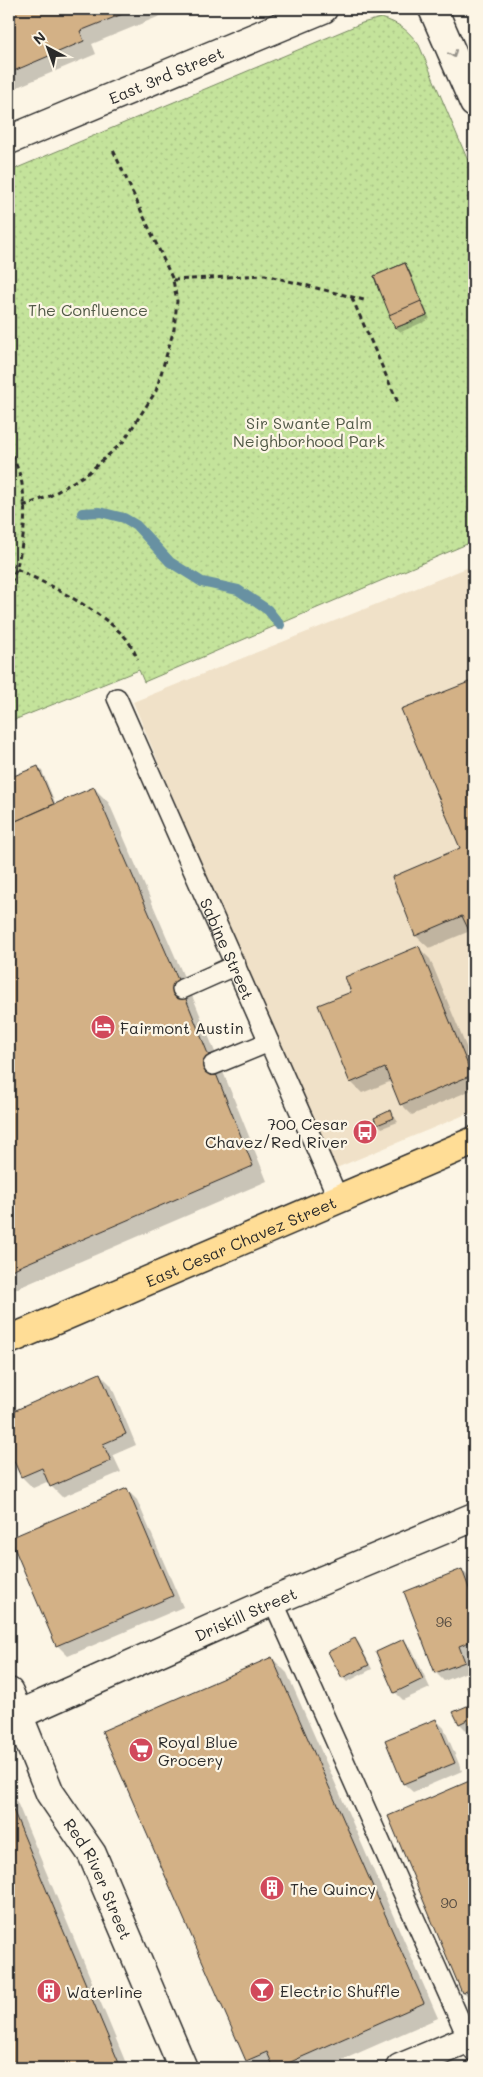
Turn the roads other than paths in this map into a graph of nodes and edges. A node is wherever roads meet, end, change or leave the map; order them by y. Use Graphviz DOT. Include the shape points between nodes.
graph roads {
  1 [pos="323,9"];
  2 [pos="434,9"];
  3 [pos="474,103"];
  4 [pos="9,140"];
  5 [pos="117,698"];
  6 [pos="236,965"];
  7 [pos="182,989"];
  8 [pos="269,1042"];
  9 [pos="213,1065"];
  10 [pos="474,1141"];
  11 [pos="338,1198"];
  12 [pos="9,1340"];
  13 [pos="474,1517"];
  14 [pos="273,1601"];
  15 [pos="14,1704"];
  16 [pos="472,2043"];
  17 [pos="183,2068"];
  18 [pos="400,2068"];
  1 -- 4 [label="street, East 3rd Street"];
  2 -- 3 [label="street, one-way"];
  5 -- 6 [label="lane, Sabine Street"];
  6 -- 7 [label="lane"];
  6 -- 8 [label="lane, Sabine Street"];
  8 -- 9 [label="lane"];
  8 -- 11 [label="lane, Sabine Street"];
  10 -- 11 [label="main road, East Cesar Chavez Street"];
  11 -- 12 [label="main road, East Cesar Chavez Street"];
  13 -- 14 [label="street, Driskill Street"];
  14 -- 15 [label="street, Driskill Street"];
  14 -- 16 [label="lane"];
  15 -- 17 [label="street, Red River Street" via="50,1792 92,1854"];
  16 -- 18 [label="street"];
}
